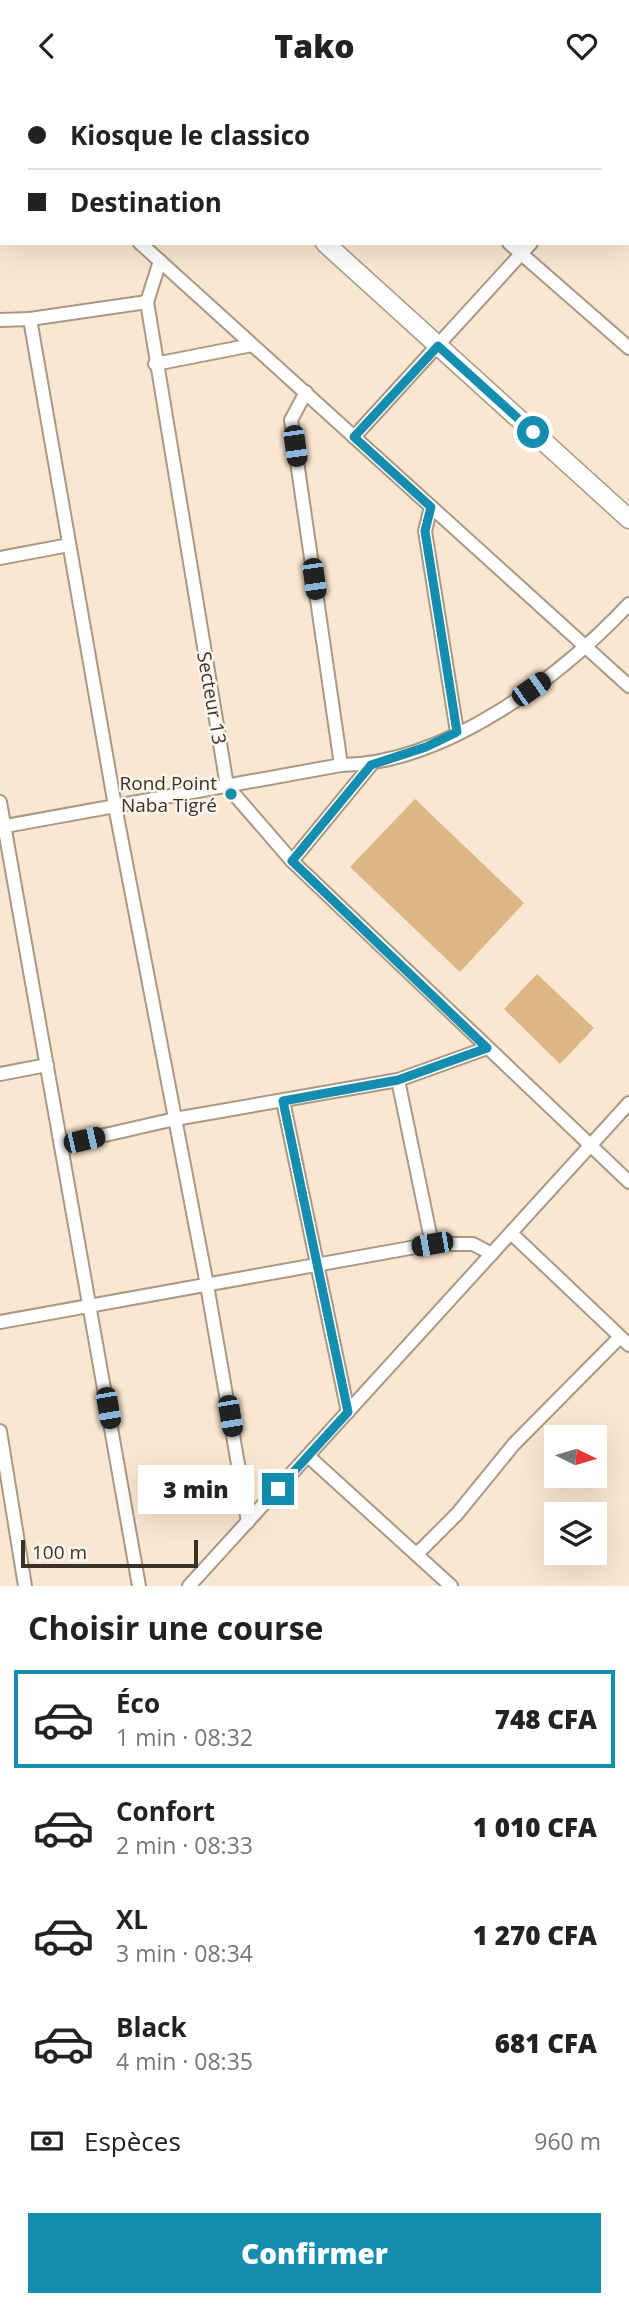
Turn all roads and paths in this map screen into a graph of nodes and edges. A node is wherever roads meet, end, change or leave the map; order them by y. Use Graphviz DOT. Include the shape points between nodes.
graph roads {
  1 [pos="142,245"];
  2 [pos="327,245"];
  3 [pos="511,245"];
  4 [pos="529,245"];
  5 [pos="521,254"];
  6 [pos="160,261"];
  7 [pos="147,302"];
  8 [pos="30,319"];
  9 [pos="0,320"];
  10 [pos="252,345"];
  11 [pos="438,346"];
  12 [pos="629,348"];
  13 [pos="155,364"];
  14 [pos="306,392"];
  15 [pos="354,437"];
  16 [pos="431,507"];
  17 [pos="629,519"];
  18 [pos="69,545"];
  19 [pos="0,558"];
  20 [pos="629,604"];
  21 [pos="587,648"];
  22 [pos="629,686"];
  23 [pos="457,732"];
  24 [pos="341,765"];
  25 [pos="371,765"];
  26 [pos="227,786"];
  27 [pos="0,802"];
  28 [pos="115,806"];
  29 [pos="2,827"];
  30 [pos="292,861"];
  31 [pos="487,1048"];
  32 [pos="47,1065"];
  33 [pos="0,1074"];
  34 [pos="398,1080"];
  35 [pos="283,1101"];
  36 [pos="629,1103"];
  37 [pos="175,1119"];
  38 [pos="61,1145"];
  39 [pos="590,1147"];
  40 [pos="629,1182"];
  41 [pos="511,1233"];
  42 [pos="432,1244"];
  43 [pos="492,1254"];
  44 [pos="316,1265"];
  45 [pos="207,1285"];
  46 [pos="90,1305"];
  47 [pos="0,1322"];
  48 [pos="624,1341"];
  49 [pos="348,1412"];
  50 [pos="0,1431"];
  51 [pos="308,1456"];
  52 [pos="248,1522"];
  53 [pos="417,1554"];
  54 [pos="25,1586"];
  55 [pos="139,1586"];
  56 [pos="189,1586"];
  57 [pos="451,1586"];
  1 -- 6 [label="street"];
  2 -- 11 [label="street"];
  3 -- 5 [label="street"];
  4 -- 5 [label="street"];
  5 -- 11 [label="street"];
  5 -- 12 [label="street"];
  6 -- 7 [label="street, Secteur 13"];
  6 -- 10 [label="street"];
  7 -- 8 [label="street"];
  7 -- 13 [label="street, Secteur 13"];
  8 -- 9 [label="street"];
  8 -- 18 [label="street"];
  10 -- 13 [label="street"];
  10 -- 14 [label="street"];
  11 -- 15 [label="street"];
  11 -- 17 [label="street"];
  13 -- 26 [label="street, Secteur 13"];
  14 -- 15 [label="street"];
  14 -- 24 [label="street" via="291,420"];
  15 -- 16 [label="street"];
  16 -- 21 [label="street"];
  16 -- 23 [label="street" via="425,531"];
  18 -- 19 [label="street"];
  18 -- 28 [label="street"];
  20 -- 21 [label="street"];
  21 -- 22 [label="street"];
  21 -- 23 [label="street" via="494,715"];
  23 -- 25 [label="street"];
  24 -- 25 [label="street"];
  24 -- 26 [label="street"];
  25 -- 30 [label="street"];
  26 -- 28 [label="street"];
  26 -- 30 [label="street"];
  27 -- 29 [label="street"];
  28 -- 29 [label="street"];
  28 -- 37 [label="street"];
  29 -- 32 [label="street"];
  30 -- 31 [label="street"];
  31 -- 34 [label="street"];
  31 -- 39 [label="street"];
  32 -- 33 [label="street"];
  32 -- 38 [label="street"];
  34 -- 35 [label="street"];
  34 -- 42 [label="street"];
  35 -- 37 [label="street"];
  35 -- 44 [label="street"];
  36 -- 39 [label="street"];
  37 -- 38 [label="street"];
  37 -- 45 [label="street"];
  38 -- 46 [label="street"];
  39 -- 40 [label="street"];
  39 -- 41 [label="street"];
  41 -- 43 [label="street"];
  41 -- 48 [label="street"];
  42 -- 43 [label="street" via="473,1244"];
  42 -- 44 [label="street"];
  43 -- 49 [label="street"];
  44 -- 45 [label="street"];
  44 -- 49 [label="street"];
  45 -- 46 [label="street"];
  45 -- 52 [label="street"];
  46 -- 47 [label="street"];
  46 -- 55 [label="street"];
  48 -- 53 [label="street" via="514,1444 457,1514"];
  49 -- 51 [label="street"];
  50 -- 54 [label="street"];
  51 -- 52 [label="street"];
  51 -- 53 [label="street"];
  52 -- 56 [label="street"];
  53 -- 57 [label="street"];
}
